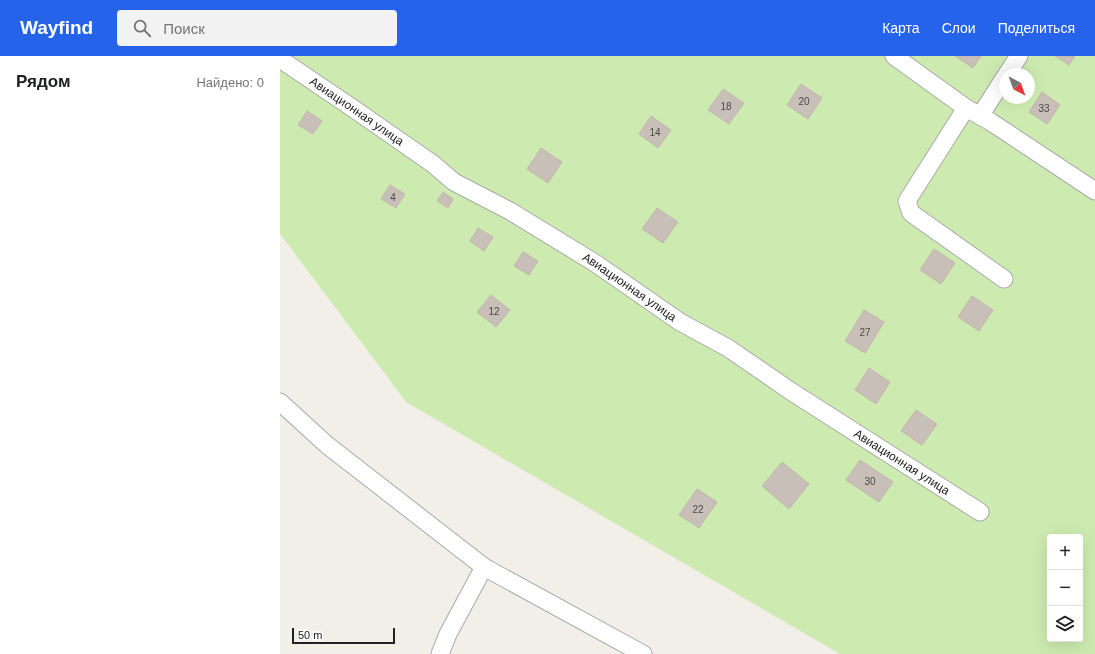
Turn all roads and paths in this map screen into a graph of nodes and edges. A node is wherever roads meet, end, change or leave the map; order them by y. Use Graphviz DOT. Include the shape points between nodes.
graph roads {
  1 [pos="894,56"];
  2 [pos="1019,56"];
  3 [pos="280,59"];
  4 [pos="1011,68"];
  5 [pos="999,84"];
  6 [pos="973,112"];
  7 [pos="1095,191"];
  8 [pos="1004,279"];
  9 [pos="280,402"];
  10 [pos="980,512"];
  11 [pos="484,567"];
  12 [pos="440,654"];
  13 [pos="643,654"];
  1 -- 6 [label="street"];
  2 -- 4 [label="street"];
  3 -- 10 [label="street, Авиационная улица" via="377,124 454,182 510,211 595,264 680,322 728,348"];
  5 -- 6 [label="street"];
  6 -- 7 [label="street"];
  6 -- 8 [label="street" via="907,201 911,213"];
  9 -- 11 [label="street" via="328,445"];
  11 -- 12 [label="street"];
  11 -- 13 [label="street"];
}
